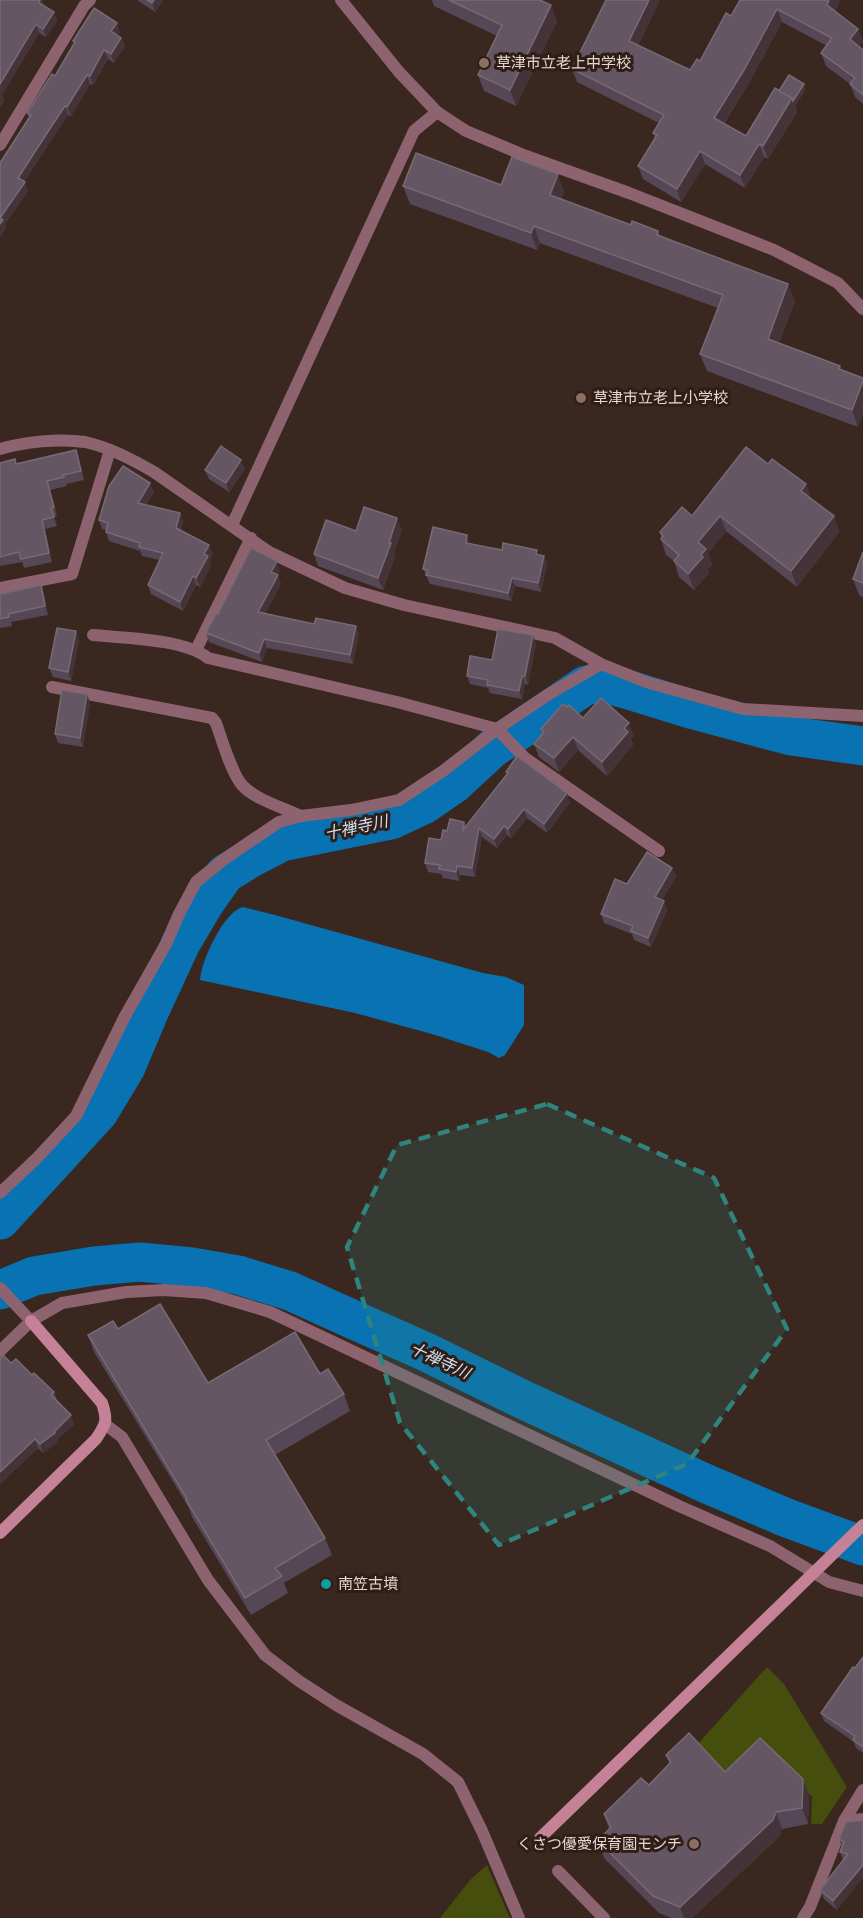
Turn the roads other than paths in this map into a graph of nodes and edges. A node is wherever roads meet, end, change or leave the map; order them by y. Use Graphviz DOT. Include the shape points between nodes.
graph roads {
  1 [pos="72,0"];
  2 [pos="341,0"];
  3 [pos="87,3"];
  4 [pos="437,112"];
  5 [pos="0,145"];
  6 [pos="863,309"];
  7 [pos="0,449"];
  8 [pos="110,450"];
  9 [pos="232,525"];
  10 [pos="251,538"];
  11 [pos="0,588"];
  12 [pos="93,635"];
  13 [pos="196,650"];
  14 [pos="601,664"];
  15 [pos="52,687"];
  16 [pos="863,716"];
  17 [pos="504,736"];
  18 [pos="301,816"];
  19 [pos="659,851"];
  20 [pos="0,1193"];
  21 [pos="0,1288"];
  22 [pos="31,1321"];
  23 [pos="0,1351"];
  24 [pos="106,1425"];
  25 [pos="863,1525"];
  26 [pos="0,1533"];
  27 [pos="814,1573"];
  28 [pos="863,1591"];
  29 [pos="863,1790"];
  30 [pos="863,1819"];
  31 [pos="844,1821"];
  32 [pos="540,1838"];
  33 [pos="558,1871"];
  34 [pos="519,1918"];
  35 [pos="603,1918"];
  36 [pos="803,1918"];
  1 -- 3 [label="street"];
  2 -- 4 [label="street"];
  3 -- 5 [label="street"];
  4 -- 6 [label="street" via="466,131 503,147 774,250 838,283"];
  4 -- 9 [label="street" via="414,131"];
  7 -- 8 [label="street" via="52,441 84,442"];
  8 -- 9 [label="street" via="154,472"];
  8 -- 11 [label="street" via="72,574"];
  9 -- 10 [label="street"];
  10 -- 13 [label="street"];
  10 -- 14 [label="street" via="269,552 345,588 555,638"];
  12 -- 13 [label="street"];
  13 -- 17 [label="street" via="208,658 397,702"];
  14 -- 16 [label="street" via="646,682 743,709"];
  14 -- 17 [label="street" via="549,694"];
  15 -- 18 [label="street" via="212,718 243,786"];
  17 -- 18 [label="street" via="399,800"];
  17 -- 19 [label="street" via="525,758"];
  18 -- 20 [label="street" via="279,822 196,882 76,1116"];
  21 -- 22 [label="street"];
  22 -- 23 [label="street"];
  22 -- 24 [label="street" via="102,1403"];
  22 -- 27 [label="street" via="62,1303 164,1290 206,1293 270,1312 770,1546"];
  24 -- 26 [label="street"];
  24 -- 34 [label="street" via="122,1437 208,1580 265,1655 336,1705 423,1754 458,1782"];
  25 -- 27 [label="street"];
  27 -- 28 [label="street" via="829,1582"];
  27 -- 32 [label="street"];
  29 -- 31 [label="street"];
  30 -- 31 [label="street"];
  31 -- 36 [label="street"];
  33 -- 35 [label="street"];
}
